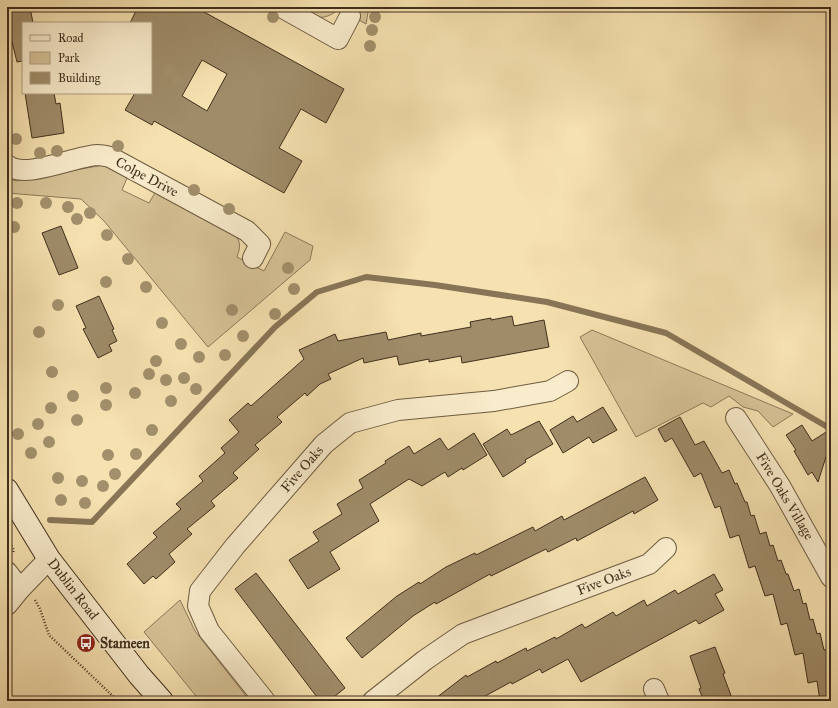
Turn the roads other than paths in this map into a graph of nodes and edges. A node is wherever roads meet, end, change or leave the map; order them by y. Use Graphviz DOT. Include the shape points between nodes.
graph roads {
  1 [pos="281,7"];
  2 [pos="350,16"];
  3 [pos="7,165"];
  4 [pos="253,258"];
  5 [pos="568,381"];
  6 [pos="736,418"];
  7 [pos="7,490"];
  8 [pos="666,548"];
  9 [pos="49,559"];
  10 [pos="7,572"];
  11 [pos="831,577"];
  12 [pos="22,586"];
  13 [pos="7,605"];
  14 [pos="162,701"];
  15 [pos="265,701"];
  16 [pos="374,701"];
  1 -- 2 [label="street" via="338,39"];
  3 -- 4 [label="street, Colpe Drive" via="11,168 29,169 97,155 110,156 247,231 260,244"];
  5 -- 15 [label="street, Five Oaks" via="550,391 501,400 398,410 350,423 324,444 235,546 200,591 198,606 209,631"];
  6 -- 11 [label="street, Five Oaks Village" via="780,486"];
  7 -- 9 [label="main road, Dublin Road"];
  8 -- 16 [label="street, Five Oaks" via="649,564 463,634 425,660"];
  9 -- 12 [label="street"];
  9 -- 14 [label="main road, Dublin Road"];
  10 -- 12 [label="street"];
  12 -- 13 [label="street"];
}
